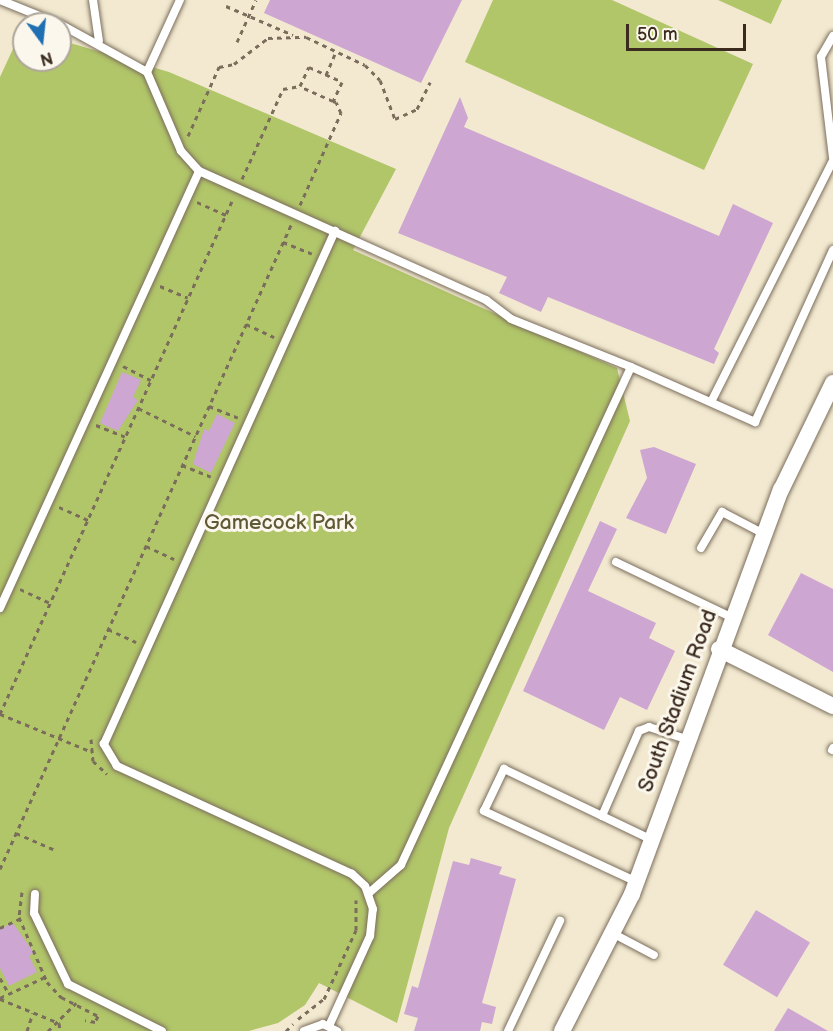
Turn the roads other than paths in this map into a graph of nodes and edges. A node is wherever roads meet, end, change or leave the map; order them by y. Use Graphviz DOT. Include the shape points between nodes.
graph roads {
  1 [pos="0,0"];
  2 [pos="93,0"];
  3 [pos="180,0"];
  4 [pos="30,12"];
  5 [pos="72,30"];
  6 [pos="833,36"];
  7 [pos="99,41"];
  8 [pos="147,72"];
  9 [pos="833,159"];
  10 [pos="199,171"];
  11 [pos="335,231"];
  12 [pos="833,250"];
  13 [pos="631,366"];
  14 [pos="833,383"];
  15 [pos="711,402"];
  16 [pos="764,534"];
  17 [pos="701,548"];
  18 [pos="616,562"];
  19 [pos="0,608"];
  20 [pos="732,617"];
  21 [pos="719,649"];
  22 [pos="833,706"];
  23 [pos="687,739"];
  24 [pos="602,816"];
  25 [pos="652,840"];
  26 [pos="637,882"];
  27 [pos="369,893"];
  28 [pos="35,894"];
  29 [pos="560,921"];
  30 [pos="614,934"];
  31 [pos="654,955"];
  32 [pos="333,1028"];
  33 [pos="162,1031"];
  34 [pos="304,1031"];
  35 [pos="508,1031"];
  36 [pos="562,1031"];
  1 -- 4 [label="lane"];
  2 -- 7 [label="lane"];
  3 -- 8 [label="lane"];
  5 -- 7 [label="lane"];
  6 -- 9 [label="lane" via="821,57"];
  7 -- 8 [label="lane"];
  8 -- 10 [label="lane" via="181,151"];
  9 -- 15 [label="lane"];
  10 -- 11 [label="lane"];
  10 -- 19 [label="lane"];
  11 -- 13 [label="lane" via="486,300 511,319"];
  11 -- 27 [label="lane" via="104,739 108,759 352,874"];
  12 -- 15 [label="lane" via="754,422"];
  13 -- 15 [label="lane"];
  13 -- 27 [label="lane" via="401,866"];
  14 -- 16 [label="street, South Stadium Road"];
  16 -- 17 [label="lane" via="722,512"];
  16 -- 20 [label="street, South Stadium Road"];
  18 -- 20 [label="lane"];
  20 -- 21 [label="street, South Stadium Road"];
  21 -- 22 [label="street"];
  21 -- 23 [label="street, South Stadium Road"];
  23 -- 24 [label="lane" via="649,727 639,731"];
  23 -- 25 [label="street, South Stadium Road"];
  24 -- 25 [label="lane"];
  24 -- 26 [label="lane" via="504,768 484,811"];
  25 -- 26 [label="street, South Stadium Road"];
  26 -- 30 [label="street, South Stadium Road"];
  27 -- 32 [label="lane" via="370,936"];
  28 -- 33 [label="lane" via="34,913 60,974 81,994"];
  29 -- 35 [label="lane"];
  30 -- 31 [label="lane"];
  30 -- 36 [label="street, South Stadium Road"];
  32 -- 34 [label="lane" via="315,1024"];
}
